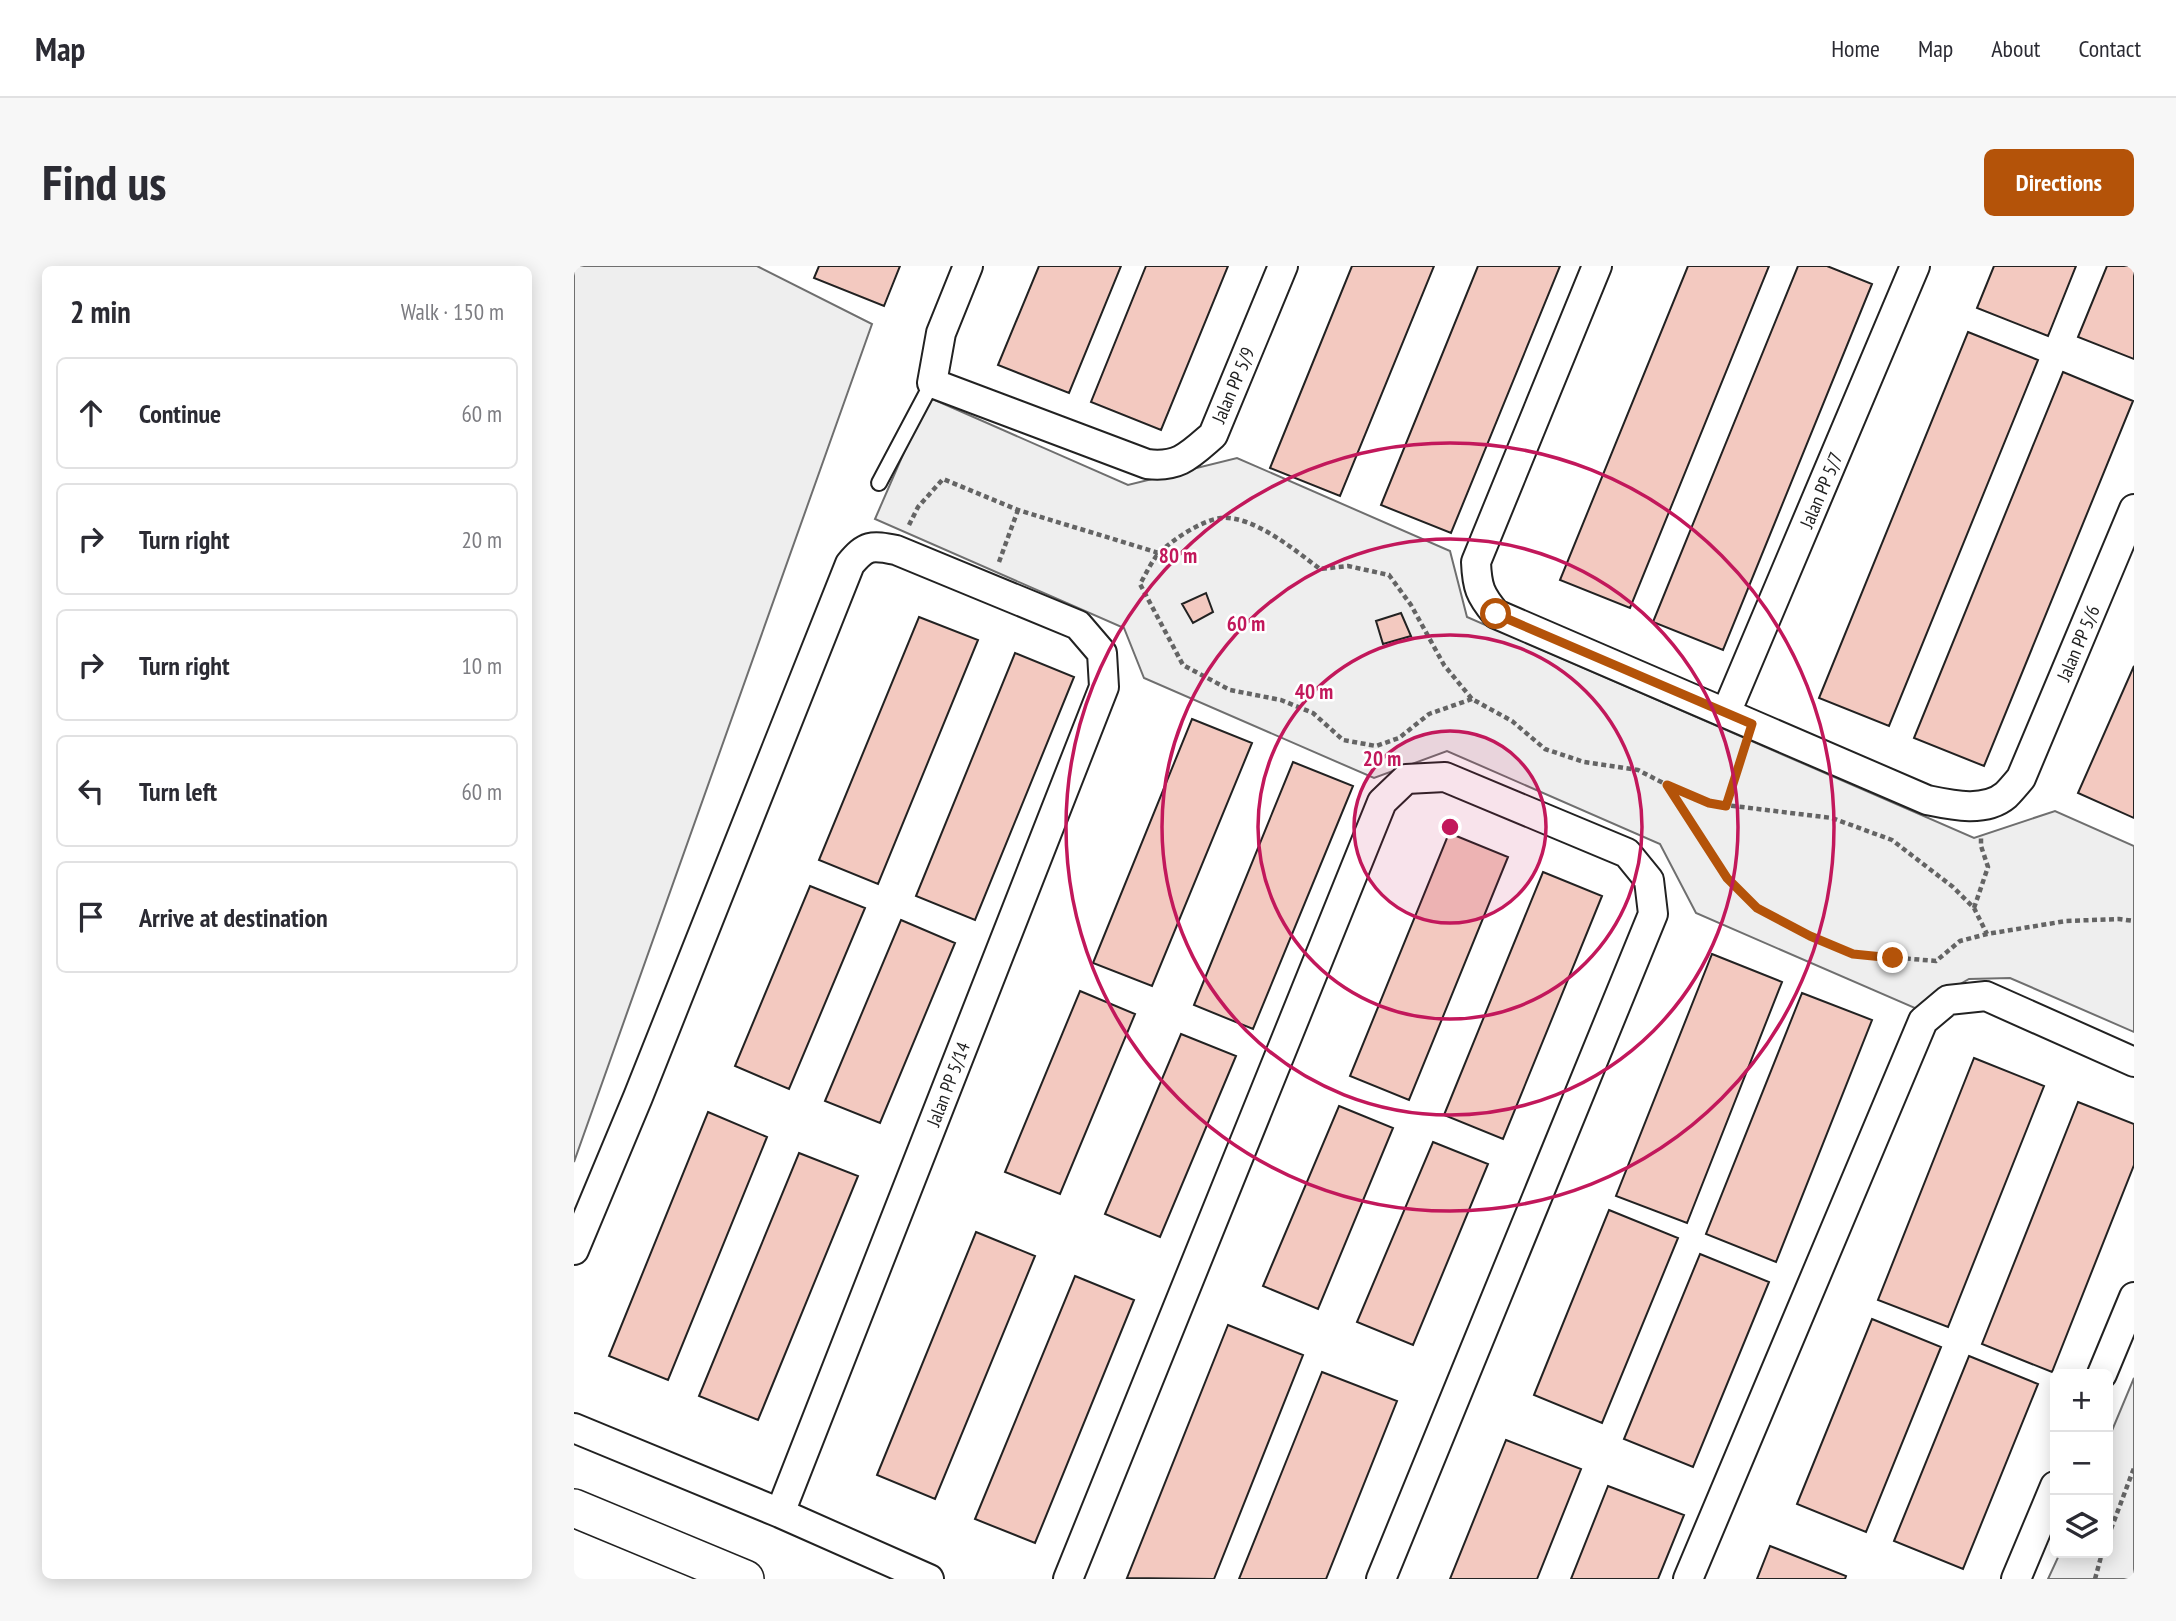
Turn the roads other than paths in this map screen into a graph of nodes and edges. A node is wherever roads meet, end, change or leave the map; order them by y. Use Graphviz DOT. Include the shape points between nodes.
graph roads {
  1 [pos="968,266"];
  2 [pos="1283,266"];
  3 [pos="1597,266"];
  4 [pos="1915,266"];
  5 [pos="932,383"];
  6 [pos="880,483"];
  7 [pos="2134,509"];
  8 [pos="1726,713"];
  9 [pos="2134,1062"];
  10 [pos="574,1250"];
  11 [pos="2134,1297"];
  12 [pos="2104,1369"];
  13 [pos="574,1428"];
  14 [pos="2051,1495"];
  15 [pos="574,1508"];
  16 [pos="780,1513"];
  17 [pos="745,1579"];
  18 [pos="929,1579"];
  19 [pos="1068,1579"];
  20 [pos="1381,1579"];
  21 [pos="1688,1579"];
  22 [pos="2016,1579"];
  1 -- 5 [label="street" via="941,332"];
  2 -- 5 [label="street, Jalan PP 5/9" via="1213,435 1168,466 1147,464"];
  3 -- 8 [label="street" via="1482,542 1476,580 1496,614"];
  4 -- 8 [label="street, Jalan PP 5/7"];
  5 -- 6 [label="lane"];
  7 -- 8 [label="street, Jalan PP 5/6" via="2021,778 2004,797 1982,805 1927,800"];
  9 -- 21 [label="street" via="1986,996 1948,1000 1923,1021"];
  10 -- 16 [label="street, Jalan PP 5/14" via="849,564 863,549 896,550 1077,625 1101,653 1104,687"];
  11 -- 12 [label="street"];
  13 -- 16 [label="street"];
  14 -- 22 [label="street"];
  15 -- 17 [label="street"];
  16 -- 18 [label="street"];
  19 -- 20 [label="street" via="1382,802 1406,779 1445,777 1627,853 1649,880 1653,914"];
}
